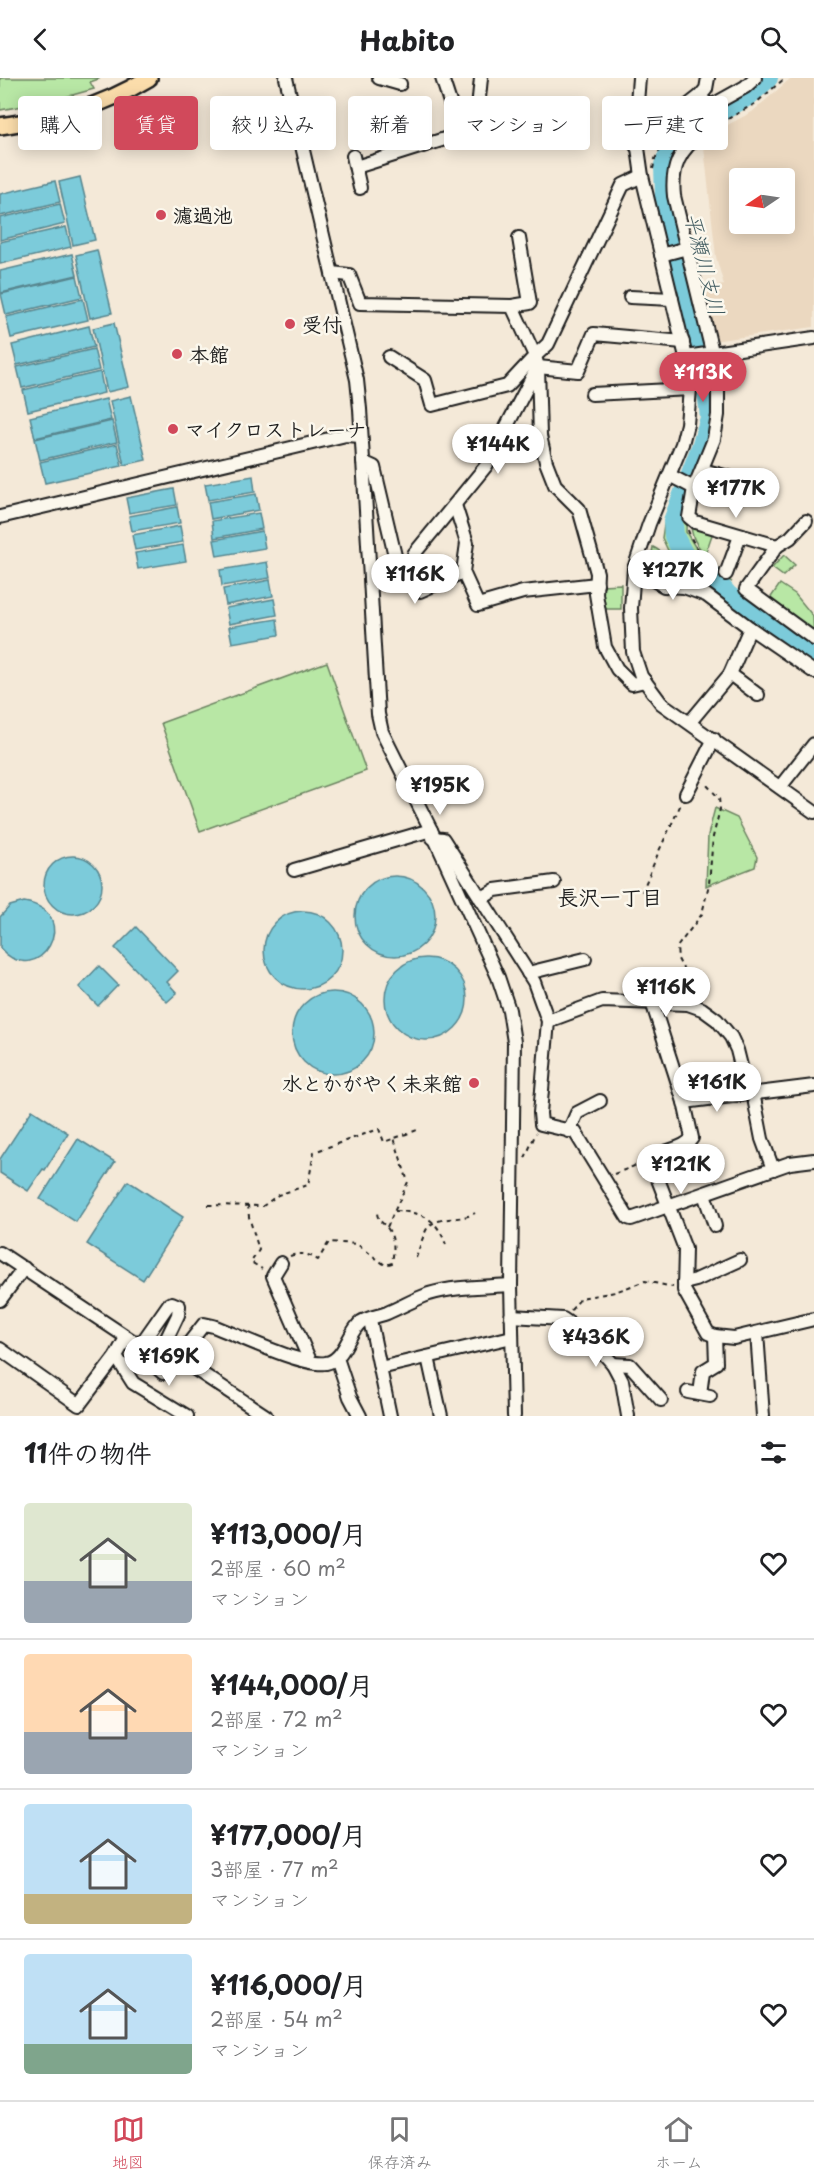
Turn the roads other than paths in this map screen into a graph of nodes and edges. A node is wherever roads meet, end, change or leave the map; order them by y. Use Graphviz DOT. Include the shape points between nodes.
graph roads {
  1 [pos="149,78"];
  2 [pos="286,78"];
  3 [pos="379,78"];
  4 [pos="442,78"];
  5 [pos="482,78"];
  6 [pos="639,78"];
  7 [pos="708,78"];
  8 [pos="755,78"];
  9 [pos="400,84"];
  10 [pos="448,96"];
  11 [pos="480,96"];
  12 [pos="638,96"];
  13 [pos="700,96"];
  14 [pos="728,96"];
  15 [pos="0,126"];
  16 [pos="444,139"];
  17 [pos="638,150"];
  18 [pos="683,150"];
  19 [pos="647,175"];
  20 [pos="360,188"];
  21 [pos="519,238"];
  22 [pos="676,252"];
  23 [pos="332,273"];
  24 [pos="630,297"];
  25 [pos="672,299"];
  26 [pos="512,306"];
  27 [pos="814,338"];
  28 [pos="682,342"];
  29 [pos="701,354"];
  30 [pos="389,357"];
  31 [pos="536,361"];
  32 [pos="690,389"];
  33 [pos="592,394"];
  34 [pos="362,436"];
  35 [pos="363,462"];
  36 [pos="703,470"];
  37 [pos="684,483"];
  38 [pos="764,487"];
  39 [pos="455,505"];
  40 [pos="0,517"];
  41 [pos="806,521"];
  42 [pos="740,536"];
  43 [pos="777,546"];
  44 [pos="414,554"];
  45 [pos="634,569"];
  46 [pos="463,572"];
  47 [pos="726,574"];
  48 [pos="597,584"];
  49 [pos="750,628"];
  50 [pos="814,639"];
  51 [pos="814,672"];
  52 [pos="730,674"];
  53 [pos="645,681"];
  54 [pos="758,695"];
  55 [pos="690,722"];
  56 [pos="714,739"];
  57 [pos="814,744"];
  58 [pos="780,787"];
  59 [pos="686,794"];
  60 [pos="814,812"];
  61 [pos="432,834"];
  62 [pos="294,870"];
  63 [pos="554,882"];
  64 [pos="481,899"];
  65 [pos="585,959"];
  66 [pos="528,973"];
  67 [pos="652,1002"];
  68 [pos="548,1021"];
  69 [pos="814,1086"];
  70 [pos="750,1094"];
  71 [pos="600,1101"];
  72 [pos="684,1102"];
  73 [pos="569,1131"];
  74 [pos="814,1160"];
  75 [pos="773,1169"];
  76 [pos="704,1194"];
  77 [pos="669,1206"];
  78 [pos="715,1226"];
  79 [pos="0,1253"];
  80 [pos="740,1260"];
  81 [pos="281,1263"];
  82 [pos="24,1268"];
  83 [pos="511,1285"];
  84 [pos="684,1287"];
  85 [pos="0,1300"];
  86 [pos="511,1316"];
  87 [pos="814,1319"];
  88 [pos="370,1320"];
  89 [pos="757,1334"];
  90 [pos="715,1336"];
  91 [pos="512,1337"];
  92 [pos="126,1338"];
  93 [pos="0,1349"];
  94 [pos="116,1356"];
  95 [pos="428,1357"];
  96 [pos="337,1358"];
  97 [pos="176,1361"];
  98 [pos="310,1361"];
  99 [pos="613,1364"];
  100 [pos="380,1368"];
  101 [pos="700,1394"];
  102 [pos="661,1400"];
  103 [pos="187,1416"];
  104 [pos="266,1416"];
  105 [pos="360,1416"];
  106 [pos="390,1416"];
  107 [pos="441,1416"];
  108 [pos="514,1416"];
  109 [pos="628,1416"];
  110 [pos="763,1416"];
  1 -- 15 [label="main road" via="93,107"];
  2 -- 23 [label="street"];
  3 -- 9 [label="street"];
  4 -- 10 [label="street"];
  5 -- 11 [label="street"];
  6 -- 12 [label="street"];
  7 -- 13 [label="street"];
  8 -- 14 [label="street"];
  16 -- 20 [label="street" via="354,162"];
  17 -- 19 [label="street"];
  18 -- 22 [label="street" via="672,180"];
  19 -- 22 [label="street"];
  19 -- 31 [label="street" via="623,185 548,344"];
  21 -- 26 [label="street" via="530,303"];
  22 -- 25 [label="street"];
  22 -- 29 [label="street"];
  23 -- 26 [label="street" via="349,275 360,303"];
  23 -- 34 [label="street" via="357,380"];
  24 -- 25 [label="street"];
  25 -- 28 [label="street"];
  26 -- 31 [label="street"];
  27 -- 29 [label="street"];
  28 -- 29 [label="street"];
  28 -- 31 [label="street" via="594,334 578,371"];
  29 -- 32 [label="street"];
  29 -- 36 [label="street" via="718,376 718,415"];
  30 -- 31 [label="street" via="425,380 432,405 507,386"];
  31 -- 39 [label="street" via="486,466"];
  31 -- 48 [label="street" via="540,436 546,462 555,485 579,509"];
  32 -- 33 [label="street"];
  32 -- 37 [label="street"];
  34 -- 35 [label="street"];
  34 -- 40 [label="street" via="346,435"];
  35 -- 46 [label="street" via="374,466 396,560 408,582 420,591"];
  35 -- 61 [label="street" via="378,714 382,732"];
  36 -- 37 [label="street"];
  36 -- 38 [label="street"];
  37 -- 42 [label="street" via="689,517"];
  37 -- 45 [label="street" via="649,524"];
  39 -- 44 [label="street"];
  39 -- 46 [label="street" via="467,543"];
  41 -- 43 [label="street"];
  42 -- 43 [label="street"];
  42 -- 47 [label="street"];
  43 -- 50 [label="street" via="746,589"];
  45 -- 49 [label="street" via="664,586 684,587 706,595"];
  45 -- 53 [label="street" via="633,652"];
  46 -- 48 [label="street" via="478,604 523,592"];
  48 -- 53 [label="street" via="605,647 632,684"];
  49 -- 51 [label="street"];
  49 -- 52 [label="street"];
  52 -- 54 [label="street"];
  52 -- 55 [label="street"];
  53 -- 55 [label="street" via="661,703"];
  55 -- 56 [label="street"];
  56 -- 58 [label="street"];
  56 -- 59 [label="street"];
  57 -- 58 [label="street"];
  58 -- 60 [label="street"];
  61 -- 62 [label="street"];
  61 -- 64 [label="street" via="443,838"];
  61 -- 83 [label="street" via="498,977 509,1010 514,1042"];
  63 -- 64 [label="street" via="495,890"];
  64 -- 66 [label="street"];
  65 -- 66 [label="street"];
  66 -- 68 [label="street"];
  67 -- 68 [label="street" via="602,1001"];
  67 -- 70 [label="street" via="688,1004 717,1020 737,1050"];
  67 -- 72 [label="street"];
  68 -- 73 [label="street" via="541,1124"];
  69 -- 70 [label="street"];
  70 -- 72 [label="street"];
  70 -- 75 [label="street"];
  71 -- 73 [label="street" via="577,1113"];
  72 -- 77 [label="street" via="692,1138 648,1161"];
  73 -- 77 [label="street" via="575,1132 628,1218"];
  74 -- 75 [label="street"];
  75 -- 76 [label="street"];
  76 -- 77 [label="street"];
  76 -- 78 [label="street"];
  77 -- 84 [label="street" via="685,1249"];
  79 -- 82 [label="street"];
  80 -- 84 [label="street"];
  81 -- 98 [label="street" via="273,1276"];
  82 -- 85 [label="street"];
  82 -- 92 [label="street"];
  83 -- 86 [label="street"];
  83 -- 88 [label="street" via="430,1294"];
  84 -- 90 [label="street" via="705,1330"];
  86 -- 91 [label="street"];
  86 -- 99 [label="street" via="563,1319 590,1337"];
  87 -- 89 [label="street"];
  88 -- 96 [label="street" via="356,1328"];
  88 -- 100 [label="street"];
  89 -- 90 [label="street"];
  89 -- 110 [label="street"];
  90 -- 101 [label="street" via="716,1363 703,1371"];
  91 -- 95 [label="street"];
  91 -- 108 [label="street"];
  92 -- 94 [label="street"];
  92 -- 97 [label="street" via="143,1341 168,1304 179,1306 156,1367 164,1373"];
  93 -- 94 [label="street" via="80,1405"];
  94 -- 103 [label="street" via="133,1383"];
  95 -- 100 [label="street"];
  95 -- 107 [label="street"];
  96 -- 98 [label="street" via="327,1363"];
  96 -- 105 [label="street"];
  97 -- 98 [label="street" via="204,1324"];
  97 -- 104 [label="street" via="192,1367"];
  99 -- 102 [label="street" via="630,1365"];
  99 -- 109 [label="street" via="622,1382"];
  100 -- 106 [label="street"];
}
